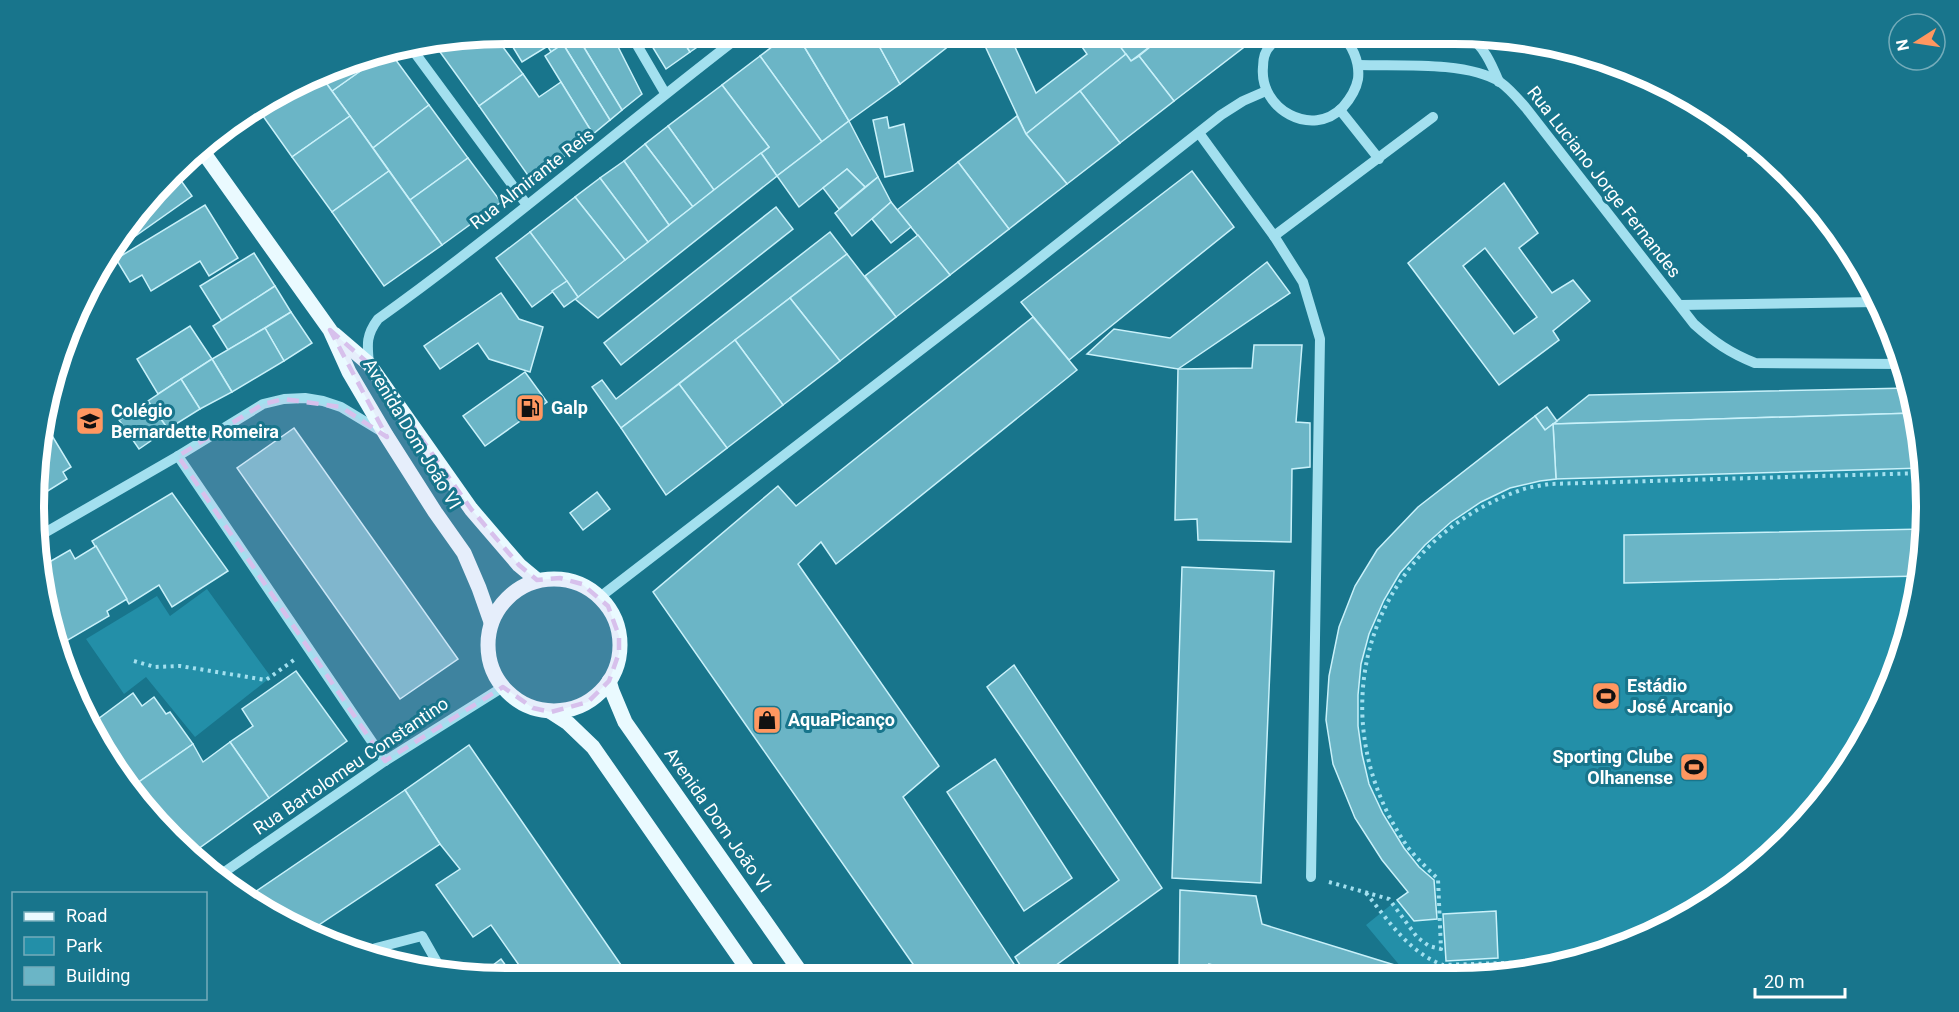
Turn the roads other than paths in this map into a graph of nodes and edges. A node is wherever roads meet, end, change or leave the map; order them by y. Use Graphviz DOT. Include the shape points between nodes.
graph roads {
  1 [pos="637,44"];
  2 [pos="730,44"];
  3 [pos="1272,44"];
  4 [pos="1477,44"];
  5 [pos="1350,45"];
  6 [pos="414,52"];
  7 [pos="1358,65"];
  8 [pos="1499,82"];
  9 [pos="1266,91"];
  10 [pos="666,93"];
  11 [pos="1340,110"];
  12 [pos="1433,117"];
  13 [pos="1199,133"];
  14 [pos="205,155"];
  15 [pos="1379,159"];
  16 [pos="527,205"];
  17 [pos="1274,236"];
  18 [pos="1868,302"];
  19 [pos="1680,305"];
  20 [pos="330,330"];
  21 [pos="369,364"];
  22 [pos="1893,364"];
  23 [pos="386,435"];
  24 [pos="178,456"];
  25 [pos="44,532"];
  26 [pos="537,580"];
  27 [pos="600,597"];
  28 [pos="491,622"];
  29 [pos="609,681"];
  30 [pos="503,687"];
  31 [pos="551,712"];
  32 [pos="385,761"];
  33 [pos="223,873"];
  34 [pos="1311,877"];
  35 [pos="374,949"];
  36 [pos="438,964"];
  37 [pos="747,968"];
  38 [pos="798,968"];
  1 -- 10 [label="street"];
  2 -- 10 [label="street, Rua Almirante Reis"];
  3 -- 9 [label="street" via="1263,60"];
  4 -- 8 [label="street"];
  5 -- 7 [label="street"];
  6 -- 16 [label="street"];
  7 -- 8 [label="street, Rua Luciano Jorge Fernandes" via="1464,70"];
  7 -- 11 [label="street" via="1355,90"];
  8 -- 19 [label="street, Rua Luciano Jorge Fernandes" via="1526,108"];
  9 -- 11 [label="street" via="1274,104 1298,118 1312,120"];
  9 -- 13 [label="street" via="1243,101"];
  10 -- 16 [label="street, Rua Almirante Reis"];
  11 -- 15 [label="street"];
  12 -- 15 [label="street"];
  13 -- 17 [label="street"];
  13 -- 27 [label="street"];
  14 -- 20 [label="main road, Avenida Dom João VI"];
  15 -- 17 [label="street"];
  16 -- 21 [label="street, Rua Almirante Reis" via="378,319 369,331"];
  17 -- 34 [label="street" via="1303,282 1320,339"];
  18 -- 19 [label="street, Rua Luciano Jorge Fernandes"];
  19 -- 22 [label="street, Rua Luciano Jorge Fernandes" via="1713,341 1755,363"];
  20 -- 21 [label="main road, Avenida Dom João VI"];
  20 -- 23 [label="main road, Avenida Dom João VI"];
  21 -- 26 [label="main road, Avenida Dom João VI" via="471,509"];
  23 -- 24 [label="street" via="341,407 305,398 284,399 263,404"];
  23 -- 28 [label="main road, Avenida Dom João VI" via="464,553"];
  24 -- 25 [label="street"];
  24 -- 32 [label="street"];
  26 -- 27 [label="main road" via="560,578 582,584"];
  26 -- 28 [label="main road" via="510,596"];
  27 -- 29 [label="main road" via="614,616 619,636 619,652"];
  28 -- 30 [label="main road" via="491,667"];
  29 -- 31 [label="main road" via="588,702 570,710"];
  29 -- 38 [label="main road, Avenida Dom João VI" via="626,722"];
  30 -- 31 [label="main road" via="516,700"];
  30 -- 32 [label="street, Rua Bartolomeu Constantino"];
  31 -- 37 [label="main road" via="593,747"];
  32 -- 33 [label="street, Rua Bartolomeu Constantino"];
  35 -- 36 [label="street" via="422,936"];
}
